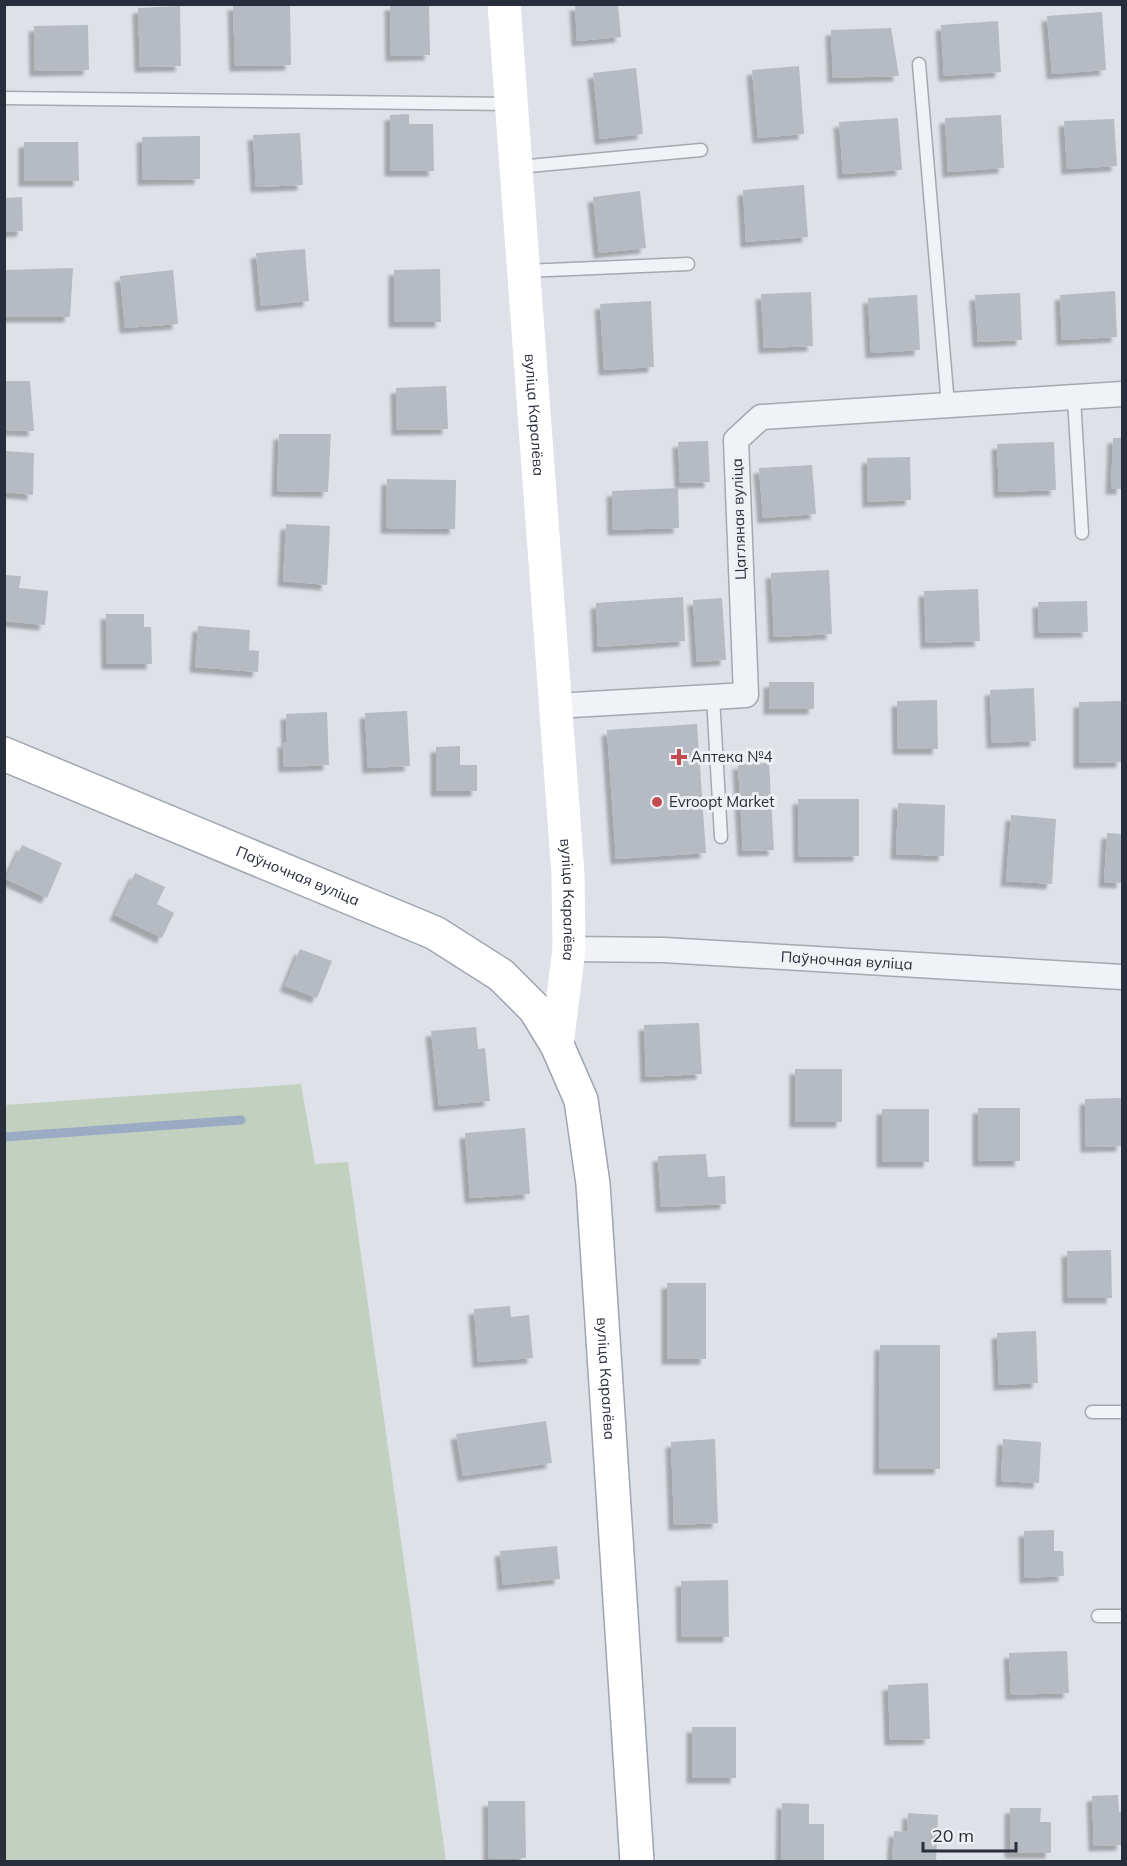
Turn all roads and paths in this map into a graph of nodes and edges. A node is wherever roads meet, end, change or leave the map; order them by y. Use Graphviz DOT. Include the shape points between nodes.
graph roads {
  1 [pos="504,4"];
  2 [pos="919,64"];
  3 [pos="4,98"];
  4 [pos="512,104"];
  5 [pos="701,150"];
  6 [pos="516,167"];
  7 [pos="688,264"];
  8 [pos="524,272"];
  9 [pos="1122,394"];
  10 [pos="1074,398"];
  11 [pos="948,405"];
  12 [pos="1082,533"];
  13 [pos="713,697"];
  14 [pos="555,706"];
  15 [pos="4,754"];
  16 [pos="721,837"];
  17 [pos="569,949"];
  18 [pos="1122,977"];
  19 [pos="557,1045"];
  20 [pos="1092,1412"];
  21 [pos="1122,1412"];
  22 [pos="1098,1616"];
  23 [pos="1122,1616"];
  24 [pos="637,1862"];
  1 -- 4 [label="main road, вуліца Каралёва"];
  2 -- 11 [label="lane"];
  3 -- 4 [label="lane"];
  4 -- 6 [label="main road, вуліца Каралёва"];
  5 -- 6 [label="lane"];
  6 -- 8 [label="main road, вуліца Каралёва"];
  7 -- 8 [label="lane"];
  8 -- 14 [label="main road, вуліца Каралёва"];
  9 -- 10 [label="street, Цагляная вуліца"];
  10 -- 11 [label="street, Цагляная вуліца"];
  10 -- 12 [label="lane"];
  11 -- 13 [label="street, Цагляная вуліца" via="761,417 736,440 746,694"];
  13 -- 14 [label="street, Цагляная вуліца"];
  13 -- 16 [label="lane"];
  14 -- 17 [label="main road, вуліца Каралёва" via="568,875"];
  15 -- 19 [label="main road, Паўночная вуліца" via="435,933 501,975 536,1009"];
  17 -- 18 [label="street, Паўночная вуліца" via="664,950"];
  17 -- 19 [label="main road, вуліца Каралёва"];
  19 -- 24 [label="main road, вуліца Каралёва" via="580,1100 593,1184"];
  20 -- 21 [label="lane"];
  22 -- 23 [label="lane"];
}
